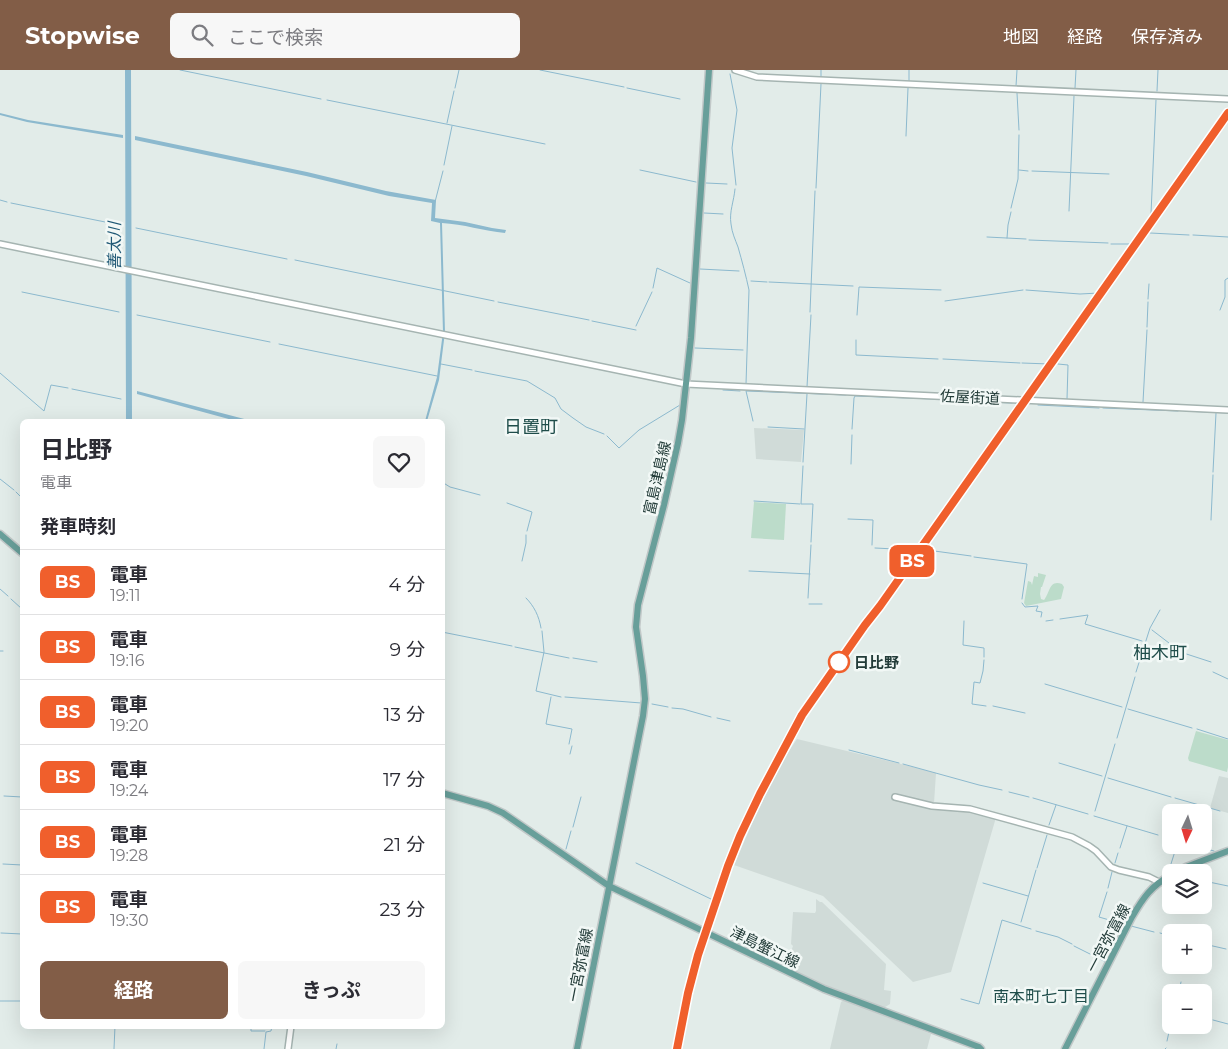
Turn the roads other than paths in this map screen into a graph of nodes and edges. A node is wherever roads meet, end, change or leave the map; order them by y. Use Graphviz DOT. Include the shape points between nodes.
graph roads {
  1 [pos="709,70"];
  2 [pos="735,70"];
  3 [pos="1228,99"];
  4 [pos="0,244"];
  5 [pos="686,384"];
  6 [pos="1228,410"];
  7 [pos="0,534"];
  8 [pos="20,551"];
  9 [pos="445,795"];
  10 [pos="895,797"];
  11 [pos="1228,852"];
  12 [pos="1194,864"];
  13 [pos="1162,880"];
  14 [pos="1159,882"];
  15 [pos="609,886"];
  16 [pos="291,1029"];
  17 [pos="288,1049"];
  18 [pos="576,1049"];
  19 [pos="981,1049"];
  20 [pos="1065,1049"];
  1 -- 5 [label="main road, 富島津島線"];
  2 -- 3 [label="street" via="757,77"];
  4 -- 5 [label="street, 佐屋街道"];
  5 -- 6 [label="street, 佐屋街道"];
  5 -- 15 [label="main road, 富島津島線" via="676,452 638,605 636,627 643,676 643,716"];
  7 -- 8 [label="main road"];
  9 -- 15 [label="main road, 津島蟹江線" via="503,813"];
  10 -- 14 [label="street" via="932,806 970,809 1072,838 1096,851 1110,867"];
  11 -- 12 [label="main road"];
  13 -- 14 [label="main road, 一宮弥富線"];
  14 -- 20 [label="main road, 一宮弥富線" via="1132,917"];
  15 -- 18 [label="main road, 一宮弥富線"];
  15 -- 19 [label="main road, 津島蟹江線" via="824,989"];
  16 -- 17 [label="street"];
}
